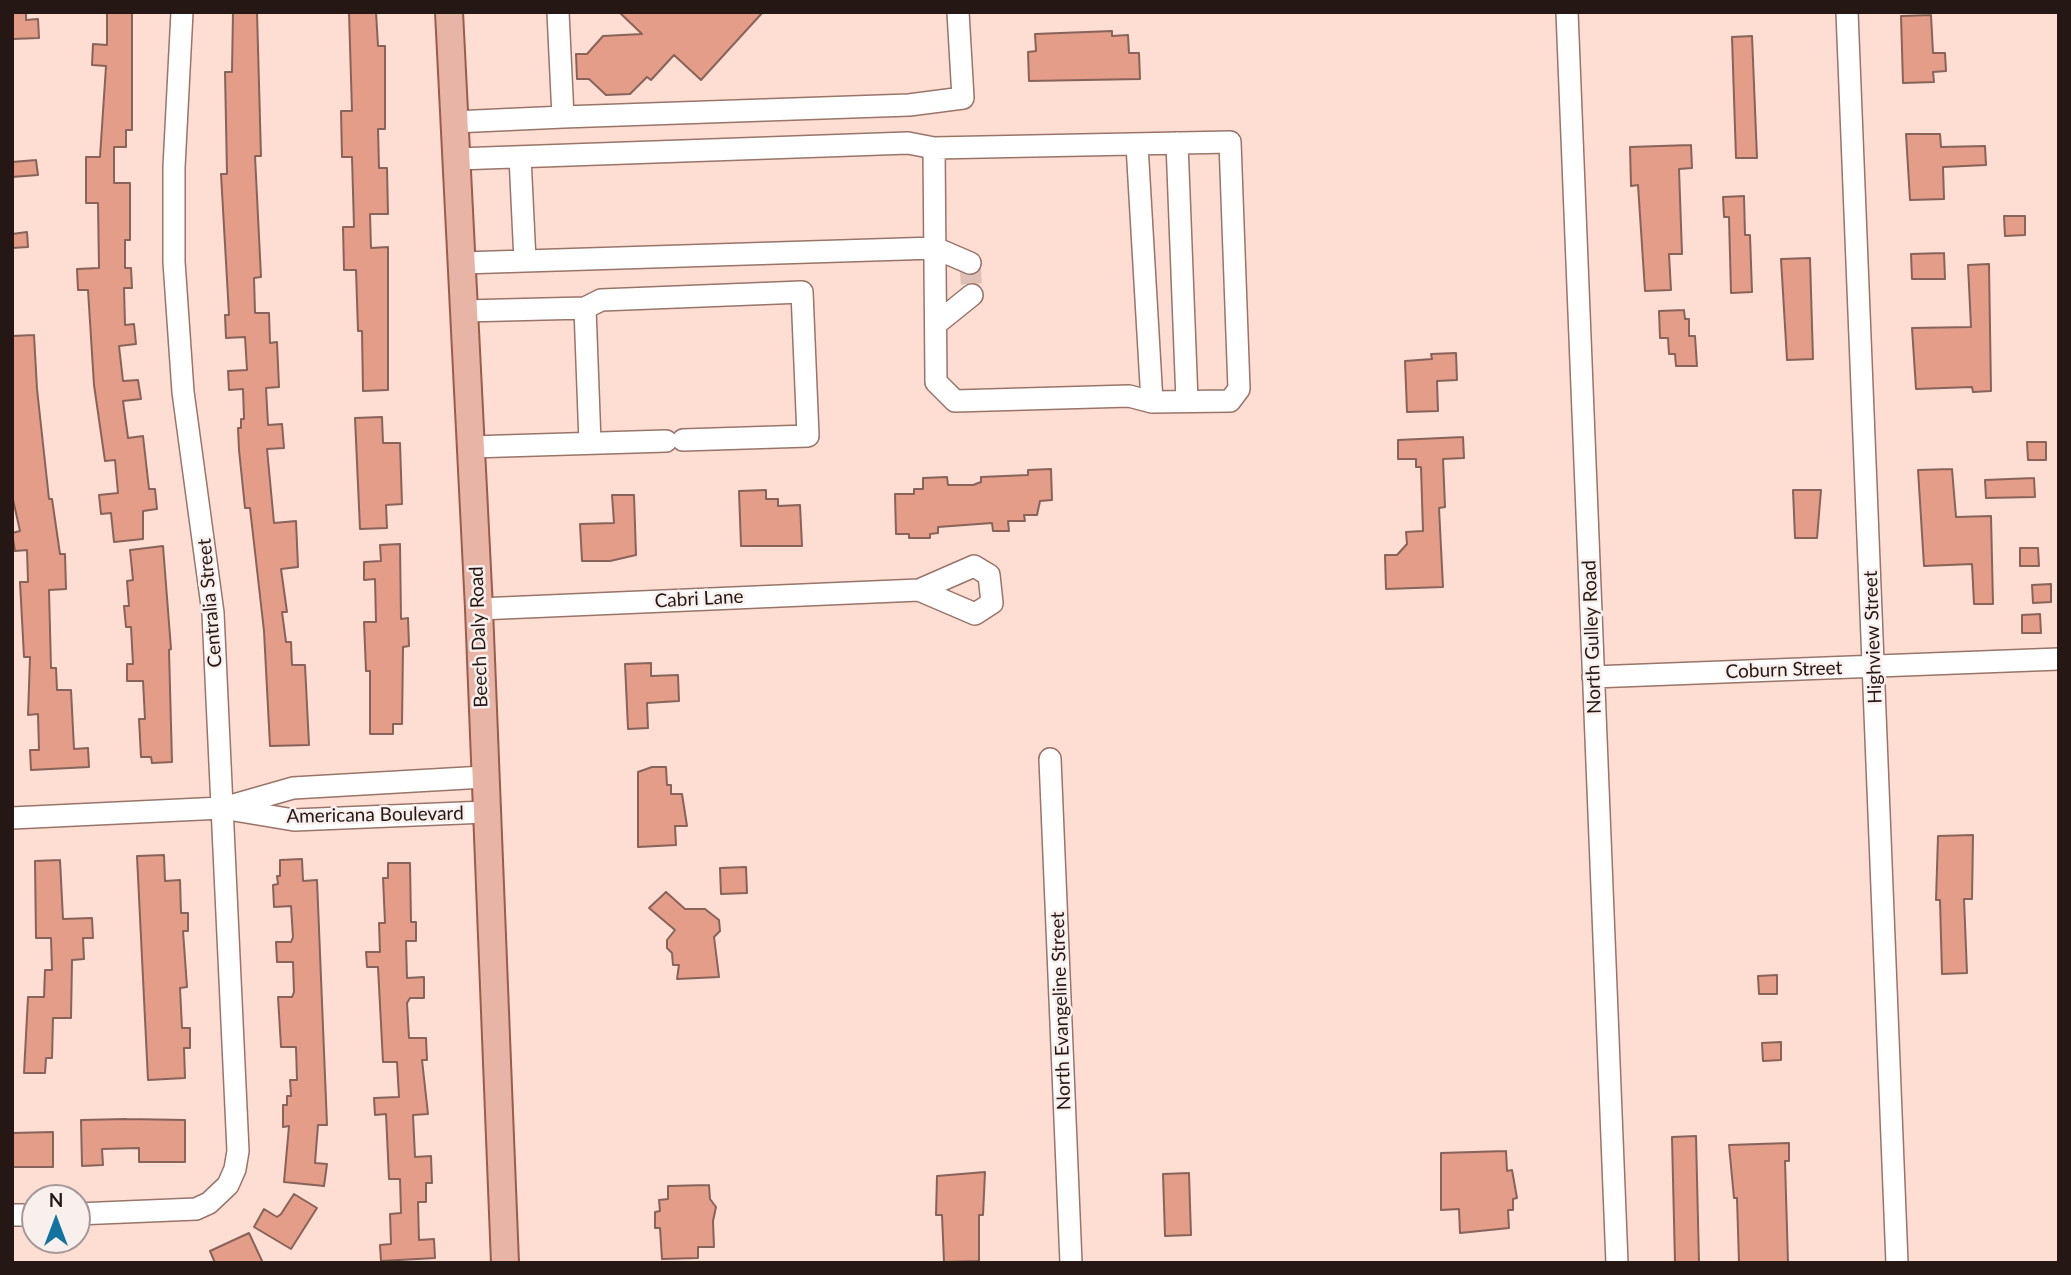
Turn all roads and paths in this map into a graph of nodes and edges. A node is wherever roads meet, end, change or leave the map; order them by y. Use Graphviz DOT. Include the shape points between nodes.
graph roads {
  1 [pos="183,12"];
  2 [pos="449,12"];
  3 [pos="558,12"];
  4 [pos="958,12"];
  5 [pos="1567,12"];
  6 [pos="1847,12"];
  7 [pos="563,117"];
  8 [pos="454,122"];
  9 [pos="1177,143"];
  10 [pos="1138,145"];
  11 [pos="934,148"];
  12 [pos="520,157"];
  13 [pos="457,159"];
  14 [pos="935,247"];
  15 [pos="525,261"];
  16 [pos="461,263"];
  17 [pos="970,263"];
  18 [pos="972,295"];
  19 [pos="585,308"];
  20 [pos="464,312"];
  21 [pos="936,324"];
  22 [pos="1187,401"];
  23 [pos="1152,402"];
  24 [pos="590,443"];
  25 [pos="471,447"];
  26 [pos="919,590"];
  27 [pos="479,609"];
  28 [pos="2059,659"];
  29 [pos="1874,667"];
  30 [pos="1593,677"];
  31 [pos="1050,759"];
  32 [pos="484,777"];
  33 [pos="222,808"];
  34 [pos="486,812"];
  35 [pos="12,818"];
  36 [pos="91,1214"];
  37 [pos="505,1263"];
  38 [pos="1071,1263"];
  39 [pos="1617,1263"];
  40 [pos="1897,1263"];
  1 -- 33 [label="street, Centralia Street" via="174,167 175,275 183,392 212,613"];
  2 -- 8 [label="main road, Beech Daly Road"];
  3 -- 7 [label="street"];
  4 -- 7 [label="street" via="963,98 909,105"];
  5 -- 30 [label="street, North Gulley Road"];
  6 -- 29 [label="street, Highview Street"];
  7 -- 8 [label="street"];
  8 -- 13 [label="main road, Beech Daly Road"];
  9 -- 10 [label="street"];
  9 -- 22 [label="street"];
  9 -- 22 [label="street" via="1230,142 1239,390 1230,401"];
  10 -- 11 [label="street"];
  10 -- 23 [label="street"];
  11 -- 12 [label="street" via="908,143"];
  11 -- 14 [label="street"];
  12 -- 13 [label="street"];
  12 -- 15 [label="street"];
  13 -- 16 [label="main road, Beech Daly Road"];
  14 -- 15 [label="street"];
  14 -- 17 [label="street"];
  14 -- 21 [label="street"];
  15 -- 16 [label="street"];
  16 -- 20 [label="main road, Beech Daly Road"];
  18 -- 21 [label="street"];
  19 -- 20 [label="street"];
  19 -- 24 [label="street"];
  19 -- 24 [label="street" via="601,300 802,292 808,436"];
  20 -- 25 [label="main road, Beech Daly Road"];
  21 -- 23 [label="street" via="936,382 955,401 1129,396"];
  22 -- 23 [label="street"];
  24 -- 25 [label="street"];
  25 -- 27 [label="main road, Beech Daly Road"];
  26 -- 27 [label="street, Cabri Lane"];
  27 -- 32 [label="main road, Beech Daly Road"];
  28 -- 29 [label="street, Coburn Street"];
  29 -- 30 [label="street, Coburn Street"];
  29 -- 40 [label="street, Highview Street"];
  30 -- 39 [label="street, North Gulley Road"];
  31 -- 38 [label="street, North Evangeline Street"];
  32 -- 33 [label="street, Americana Boulevard" via="293,788"];
  32 -- 34 [label="main road, Beech Daly Road"];
  33 -- 34 [label="street, Americana Boulevard" via="294,820"];
  33 -- 35 [label="street, Americana Boulevard"];
  33 -- 36 [label="street, Centralia Street" via="238,1151 235,1169 222,1192 209,1203 186,1211"];
  34 -- 37 [label="main road, Beech Daly Road"];
}
